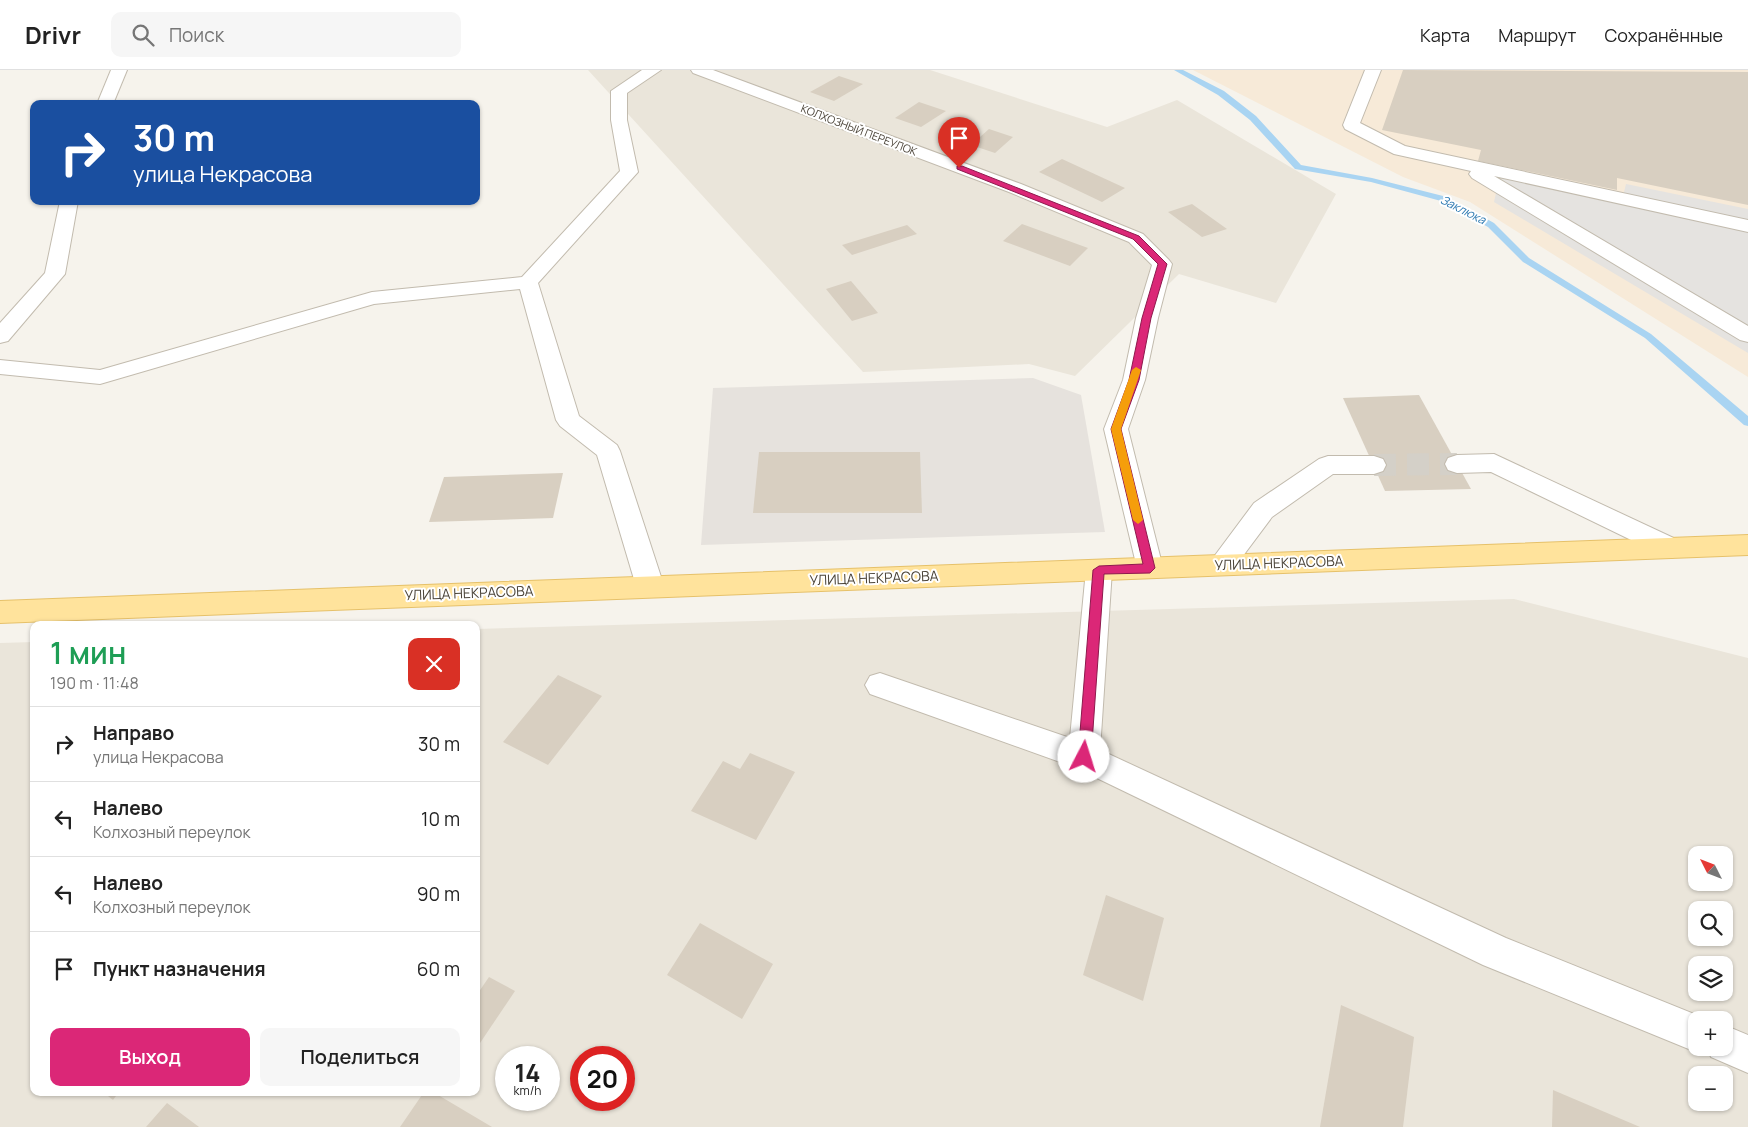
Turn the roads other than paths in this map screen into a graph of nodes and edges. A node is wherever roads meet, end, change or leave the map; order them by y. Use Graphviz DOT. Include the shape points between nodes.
graph roads {
  1 [pos="119,70"];
  2 [pos="653,70"];
  3 [pos="699,70"];
  4 [pos="1373,70"];
  5 [pos="107,100"];
  6 [pos="1459,163"];
  7 [pos="68,205"];
  8 [pos="1748,226"];
  9 [pos="528,282"];
  10 [pos="1748,335"];
  11 [pos="0,336"];
  12 [pos="0,367"];
  13 [pos="1458,464"];
  14 [pos="1374,465"];
  15 [pos="1748,544"];
  16 [pos="1671,548"];
  17 [pos="1222,565"];
  18 [pos="1150,568"];
  19 [pos="1099,570"];
  20 [pos="650,586"];
  21 [pos="0,612"];
  22 [pos="880,685"];
  23 [pos="1084,757"];
  24 [pos="1688,1030"];
  25 [pos="1733,1048"];
  26 [pos="1748,1054"];
  1 -- 5 [label="street"];
  2 -- 9 [label="street" via="619,91 619,120 630,172"];
  3 -- 18 [label="street, КОЛХОЗНЫЙ ПЕРЕУЛОК" via="1015,188 1136,238 1162,264 1134,380 1116,429"];
  4 -- 6 [label="street" via="1350,125 1400,150"];
  6 -- 8 [label="street"];
  6 -- 10 [label="street"];
  7 -- 11 [label="street" via="55,274"];
  9 -- 12 [label="street" via="372,298 100,377"];
  9 -- 20 [label="street" via="568,420 608,451"];
  13 -- 16 [label="street" via="1494,464"];
  14 -- 17 [label="street" via="1328,465 1262,510"];
  15 -- 16 [label="main road, УЛИЦА НЕКРАСОВА"];
  16 -- 17 [label="main road, УЛИЦА НЕКРАСОВА"];
  17 -- 18 [label="main road, УЛИЦА НЕКРАСОВА"];
  18 -- 19 [label="main road, УЛИЦА НЕКРАСОВА"];
  19 -- 20 [label="main road, УЛИЦА НЕКРАСОВА"];
  19 -- 23 [label="street"];
  20 -- 21 [label="main road, УЛИЦА НЕКРАСОВА"];
  22 -- 23 [label="street"];
  23 -- 24 [label="street" via="1496,952"];
  25 -- 26 [label="street"];
}
